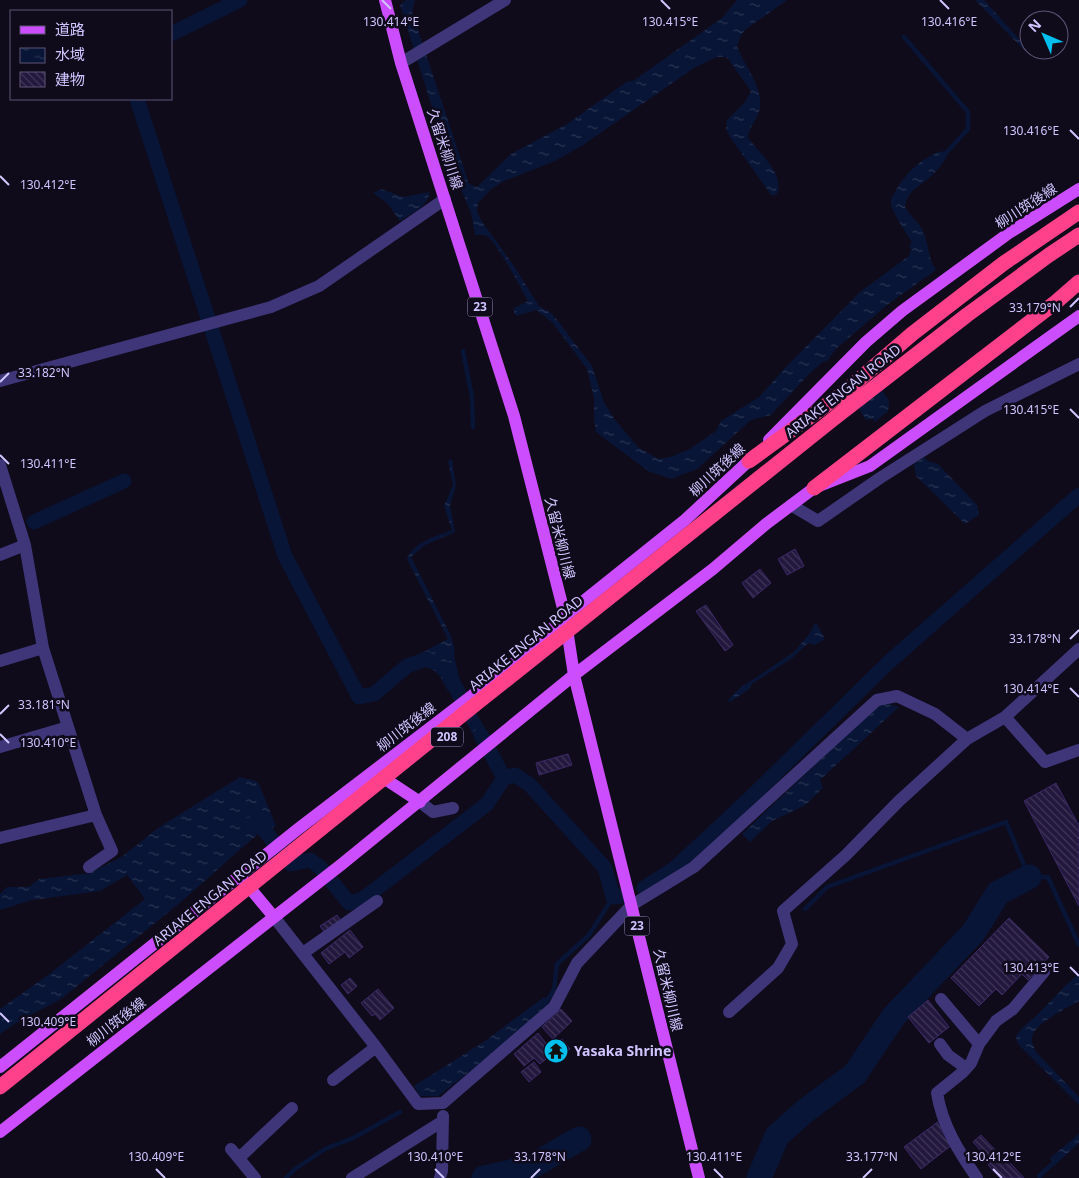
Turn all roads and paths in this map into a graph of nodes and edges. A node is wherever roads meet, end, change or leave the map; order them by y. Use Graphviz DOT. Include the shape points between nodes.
graph roads {
  1 [pos="385,0"];
  2 [pos="505,0"];
  3 [pos="401,63"];
  4 [pos="1079,189"];
  5 [pos="445,199"];
  6 [pos="1079,212"];
  7 [pos="1079,234"];
  8 [pos="1079,245"];
  9 [pos="1079,282"];
  10 [pos="1079,316"];
  11 [pos="1079,364"];
  12 [pos="894,376"];
  13 [pos="0,381"];
  14 [pos="749,461"];
  15 [pos="0,465"];
  16 [pos="814,488"];
  17 [pos="791,505"];
  18 [pos="25,545"];
  19 [pos="0,555"];
  20 [pos="565,616"];
  21 [pos="44,648"];
  22 [pos="1079,649"];
  23 [pos="0,661"];
  24 [pos="574,675"];
  25 [pos="1005,717"];
  26 [pos="68,727"];
  27 [pos="967,739"];
  28 [pos="0,747"];
  29 [pos="1079,750"];
  30 [pos="373,772"];
  31 [pos="420,802"];
  32 [pos="453,808"];
  33 [pos="96,815"];
  34 [pos="0,838"];
  35 [pos="89,867"];
  36 [pos="240,876"];
  37 [pos="377,901"];
  38 [pos="632,905"];
  39 [pos="274,916"];
  40 [pos="303,953"];
  41 [pos="1044,972"];
  42 [pos="941,999"];
  43 [pos="729,1012"];
  44 [pos="940,1044"];
  45 [pos="979,1044"];
  46 [pos="376,1047"];
  47 [pos="0,1067"];
  48 [pos="966,1068"];
  49 [pos="333,1080"];
  50 [pos="0,1088"];
  51 [pos="0,1098"];
  52 [pos="443,1103"];
  53 [pos="292,1108"];
  54 [pos="443,1121"];
  55 [pos="0,1132"];
  56 [pos="255,1178"];
  57 [pos="352,1178"];
  58 [pos="440,1178"];
  59 [pos="699,1178"];
  60 [pos="977,1178"];
  1 -- 3 [label="main road, 久留米柳川線 / 23"];
  2 -- 3 [label="street"];
  3 -- 5 [label="main road, 久留米柳川線 / 23"];
  4 -- 14 [label="main road, 柳川筑後線" via="1009,233 902,311 866,342"];
  5 -- 13 [label="street" via="319,286 270,308"];
  5 -- 20 [label="main road, 久留米柳川線 / 23" via="514,416"];
  6 -- 14 [label="highway" via="1004,263 912,334 847,390"];
  7 -- 12 [label="highway, ARIAKE ENGAN ROAD / 208" via="967,315"];
  8 -- 12 [label="highway, ARIAKE ENGAN ROAD / 208"];
  9 -- 16 [label="highway"];
  10 -- 16 [label="main road, 柳川筑後線" via="870,466"];
  11 -- 17 [label="street" via="985,411 818,521"];
  12 -- 50 [label="highway, ARIAKE ENGAN ROAD / 208" via="477,703"];
  12 -- 51 [label="highway, ARIAKE ENGAN ROAD / 208"];
  14 -- 20 [label="main road, 柳川筑後線" via="685,520"];
  15 -- 18 [label="street"];
  16 -- 17 [label="main road, 柳川筑後線"];
  17 -- 24 [label="main road, 柳川筑後線"];
  18 -- 19 [label="street"];
  18 -- 21 [label="street"];
  20 -- 24 [label="main road, 久留米柳川線 / 23"];
  20 -- 30 [label="main road, 柳川筑後線" via="525,655"];
  21 -- 23 [label="street"];
  21 -- 26 [label="street"];
  22 -- 25 [label="street"];
  24 -- 31 [label="main road, 柳川筑後線"];
  24 -- 38 [label="main road, 久留米柳川線 / 23"];
  25 -- 27 [label="street"];
  25 -- 29 [label="street" via="1045,762"];
  26 -- 28 [label="street"];
  26 -- 33 [label="street"];
  27 -- 38 [label="street" via="935,714 897,696 877,700 694,867"];
  27 -- 43 [label="street" via="783,911 792,944 778,968"];
  30 -- 31 [label="main road, 柳川筑後線"];
  30 -- 36 [label="main road, 柳川筑後線"];
  31 -- 32 [label="street" via="433,812"];
  31 -- 39 [label="main road, 柳川筑後線"];
  33 -- 34 [label="street"];
  33 -- 35 [label="street" via="112,851"];
  36 -- 39 [label="main road"];
  36 -- 47 [label="main road, 柳川筑後線"];
  37 -- 40 [label="street"];
  38 -- 52 [label="street" via="577,963 554,1007"];
  38 -- 59 [label="main road, 久留米柳川線 / 23"];
  39 -- 40 [label="street"];
  39 -- 55 [label="main road, 柳川筑後線"];
  40 -- 46 [label="street"];
  41 -- 45 [label="street" via="1013,1009 996,1021"];
  42 -- 45 [label="street"];
  44 -- 48 [label="street" via="948,1055"];
  45 -- 48 [label="street"];
  46 -- 49 [label="street"];
  46 -- 52 [label="street" via="418,1104"];
  48 -- 60 [label="street" via="937,1093 939,1109 951,1136"];
  52 -- 54 [label="street"];
  53 -- 56 [label="street" via="235,1154"];
  54 -- 57 [label="street"];
  54 -- 58 [label="street"];
}
